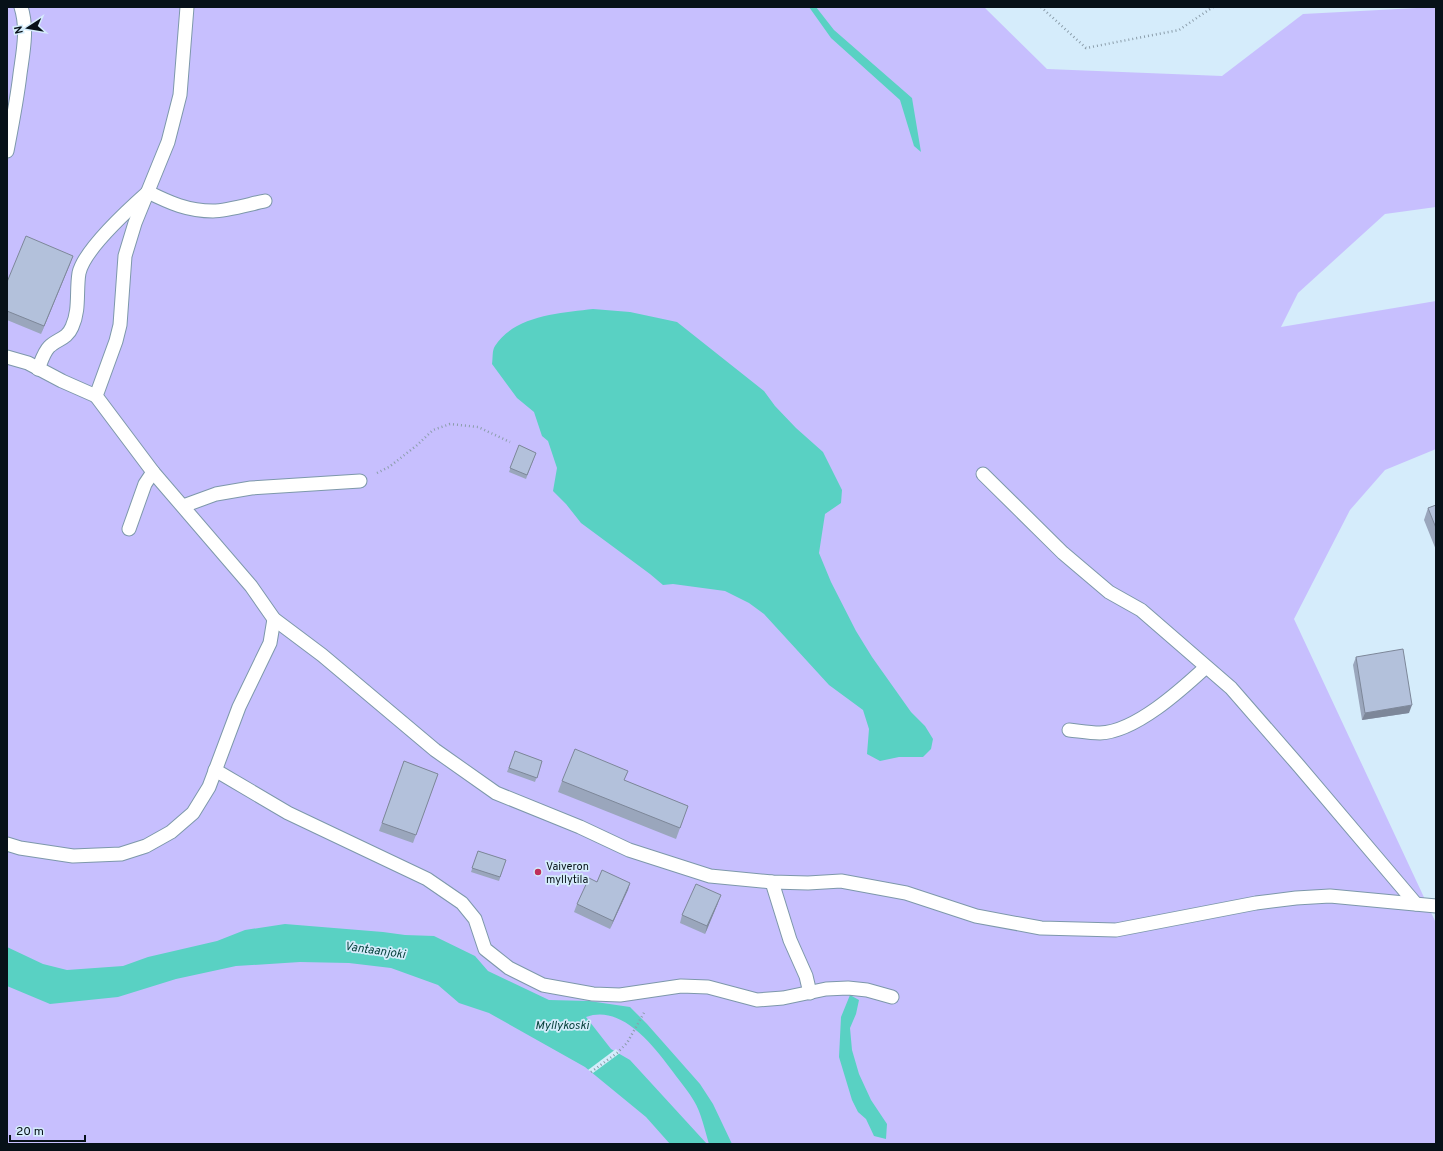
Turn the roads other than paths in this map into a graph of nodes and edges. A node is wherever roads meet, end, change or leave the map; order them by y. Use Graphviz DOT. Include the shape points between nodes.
graph roads {
  1 [pos="21,7"];
  2 [pos="187,7"];
  3 [pos="7,151"];
  4 [pos="148,192"];
  5 [pos="265,201"];
  6 [pos="7,357"];
  7 [pos="38,369"];
  8 [pos="96,396"];
  9 [pos="153,472"];
  10 [pos="982,474"];
  11 [pos="360,481"];
  12 [pos="183,506"];
  13 [pos="129,529"];
  14 [pos="274,619"];
  15 [pos="1206,667"];
  16 [pos="1068,730"];
  17 [pos="215,770"];
  18 [pos="7,844"];
  19 [pos="772,882"];
  20 [pos="1416,904"];
  21 [pos="1436,906"];
  22 [pos="810,993"];
  23 [pos="892,998"];
  1 -- 3 [label="lane" via="25,40"];
  2 -- 4 [label="lane" via="180,96 168,142"];
  4 -- 5 [label="lane" via="168,203 190,209 214,211"];
  4 -- 7 [label="lane" via="124,213 86,257 80,271 76,319 65,337 49,347"];
  4 -- 8 [label="lane" via="124,256 120,325"];
  6 -- 7 [label="lane"];
  7 -- 8 [label="lane"];
  8 -- 9 [label="lane"];
  9 -- 12 [label="lane"];
  9 -- 13 [label="lane" via="145,484"];
  10 -- 15 [label="lane" via="1063,553 1109,592 1141,610"];
  11 -- 12 [label="lane" via="251,488 216,494"];
  12 -- 14 [label="lane" via="251,586"];
  14 -- 17 [label="lane" via="270,643 239,707"];
  14 -- 19 [label="lane" via="322,655 435,750 496,793 629,850 710,876"];
  15 -- 16 [label="lane" via="1161,707 1124,728 1100,733"];
  15 -- 20 [label="lane" via="1242,700"];
  17 -- 18 [label="lane" via="209,787 193,813 171,832 146,846 120,854 73,856"];
  17 -- 22 [label="lane" via="288,813 427,879 462,903 475,919 485,949 509,968 543,985 593,994 620,995 681,986 708,987 757,1000"];
  19 -- 20 [label="lane" via="841,881 906,893 976,916 1041,928 1116,930 1256,903 1296,898 1330,896"];
  19 -- 22 [label="lane"];
  20 -- 21 [label="lane"];
  22 -- 23 [label="lane" via="848,988 867,990"];
}
